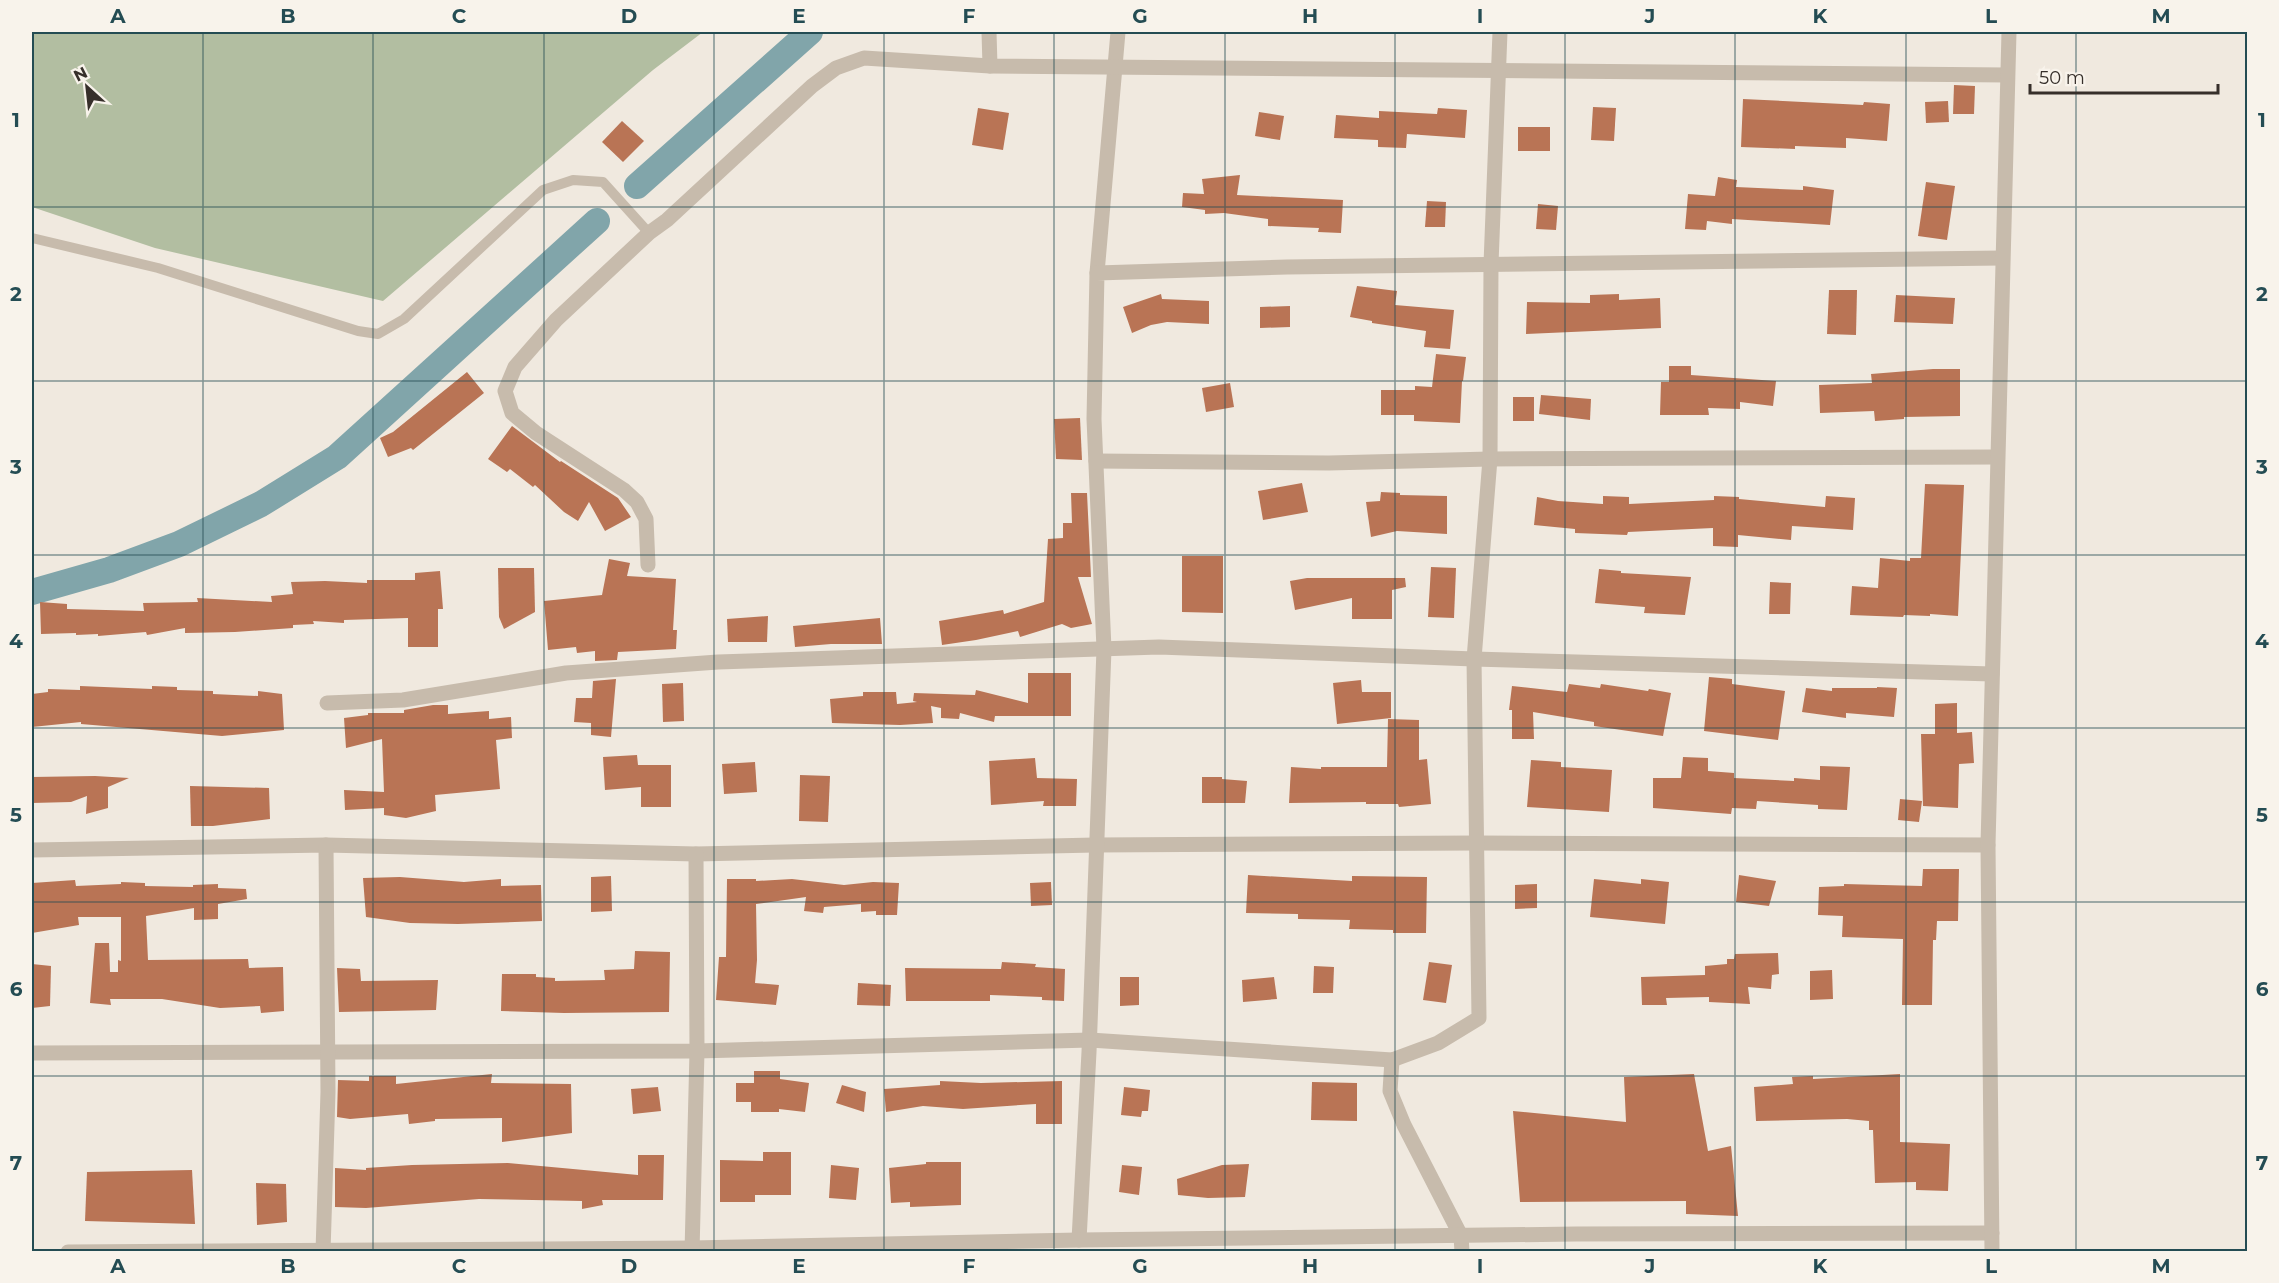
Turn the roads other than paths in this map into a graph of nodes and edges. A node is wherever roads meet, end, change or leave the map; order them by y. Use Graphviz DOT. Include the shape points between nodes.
graph roads {
  1 [pos="989,32"];
  2 [pos="1118,32"];
  3 [pos="1500,32"];
  4 [pos="2009,32"];
  5 [pos="990,66"];
  6 [pos="1115,67"];
  7 [pos="1498,71"];
  8 [pos="2007,75"];
  9 [pos="649,233"];
  10 [pos="32,238"];
  11 [pos="2002,258"];
  12 [pos="1491,264"];
  13 [pos="1096,273"];
  14 [pos="1997,457"];
  15 [pos="1490,459"];
  16 [pos="1096,461"];
  17 [pos="648,565"];
  18 [pos="1104,649"];
  19 [pos="1474,659"];
  20 [pos="1992,674"];
  21 [pos="327,703"];
  22 [pos="1478,843"];
  23 [pos="326,845"];
  24 [pos="1095,845"];
  25 [pos="1988,845"];
  26 [pos="32,850"];
  27 [pos="696,854"];
  28 [pos="1090,1040"];
  29 [pos="697,1051"];
  30 [pos="328,1052"];
  31 [pos="32,1053"];
  32 [pos="1392,1060"];
  33 [pos="1992,1233"];
  34 [pos="1461,1236"];
  35 [pos="1079,1240"];
  36 [pos="692,1250"];
  37 [pos="68,1251"];
  38 [pos="323,1251"];
  39 [pos="1462,1251"];
  40 [pos="1992,1251"];
  1 -- 5 [label="street"];
  2 -- 6 [label="street"];
  3 -- 7 [label="street"];
  4 -- 8 [label="street"];
  5 -- 6 [label="street"];
  5 -- 9 [label="street" via="864,58 836,68"];
  6 -- 7 [label="street"];
  6 -- 13 [label="street"];
  7 -- 8 [label="street"];
  7 -- 12 [label="street"];
  8 -- 11 [label="street"];
  9 -- 10 [label="lane" via="603,182 573,180 543,190 404,319 378,334 158,268"];
  9 -- 17 [label="street" via="556,320 515,368 505,391 512,413 637,502 646,519"];
  11 -- 12 [label="street"];
  11 -- 14 [label="street"];
  12 -- 13 [label="street"];
  12 -- 15 [label="street"];
  13 -- 16 [label="street"];
  14 -- 15 [label="street"];
  14 -- 20 [label="street"];
  15 -- 16 [label="street" via="1329,463"];
  15 -- 19 [label="street"];
  16 -- 18 [label="street"];
  18 -- 19 [label="street" via="1171,647"];
  18 -- 21 [label="street" via="718,662 566,673 403,700"];
  18 -- 24 [label="street"];
  19 -- 20 [label="street"];
  19 -- 22 [label="street"];
  20 -- 25 [label="street"];
  22 -- 24 [label="street"];
  22 -- 25 [label="street"];
  22 -- 32 [label="street" via="1479,1018 1438,1042"];
  23 -- 26 [label="street"];
  23 -- 27 [label="street"];
  23 -- 30 [label="street"];
  24 -- 27 [label="street"];
  24 -- 28 [label="street"];
  25 -- 33 [label="street"];
  27 -- 29 [label="street"];
  28 -- 29 [label="street"];
  28 -- 32 [label="street"];
  28 -- 35 [label="street"];
  29 -- 30 [label="street"];
  29 -- 36 [label="street"];
  30 -- 31 [label="street"];
  30 -- 38 [label="street"];
  32 -- 34 [label="street" via="1390,1091"];
  33 -- 34 [label="street"];
  33 -- 40 [label="street"];
  34 -- 35 [label="street"];
  34 -- 39 [label="street"];
  35 -- 36 [label="street"];
  36 -- 38 [label="street"];
  37 -- 38 [label="street"];
}
